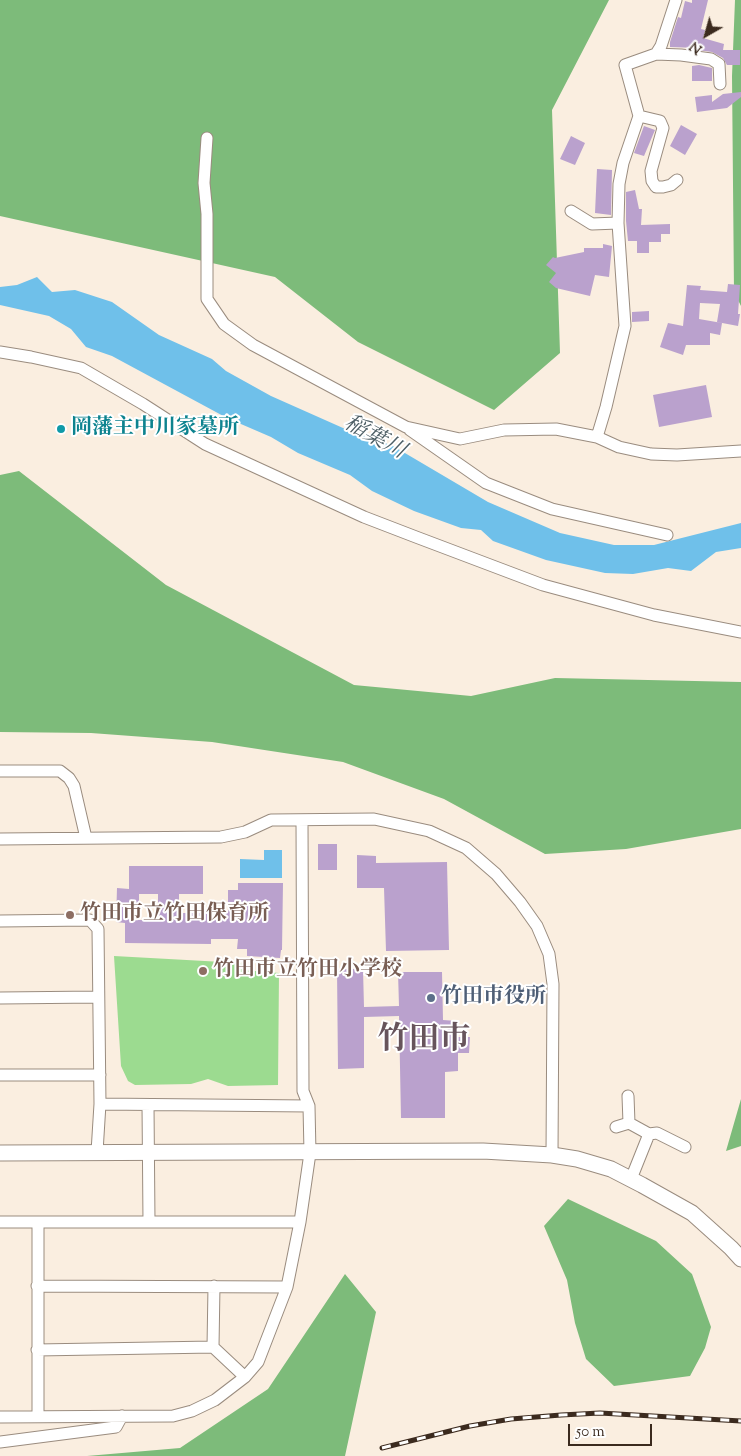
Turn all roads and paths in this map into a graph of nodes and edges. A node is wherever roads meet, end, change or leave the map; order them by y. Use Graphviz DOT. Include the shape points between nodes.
graph roads {
  1 [pos="676,0"];
  2 [pos="656,54"];
  3 [pos="720,84"];
  4 [pos="639,116"];
  5 [pos="207,138"];
  6 [pos="677,180"];
  7 [pos="571,211"];
  8 [pos="618,223"];
  9 [pos="0,352"];
  10 [pos="406,427"];
  11 [pos="597,437"];
  12 [pos="741,451"];
  13 [pos="667,535"];
  14 [pos="741,632"];
  15 [pos="0,771"];
  16 [pos="302,820"];
  17 [pos="86,838"];
  18 [pos="0,839"];
  19 [pos="0,921"];
  20 [pos="98,997"];
  21 [pos="0,998"];
  22 [pos="0,1075"];
  23 [pos="100,1075"];
  24 [pos="628,1096"];
  25 [pos="100,1104"];
  26 [pos="148,1104"];
  27 [pos="309,1106"];
  28 [pos="629,1123"];
  29 [pos="616,1127"];
  30 [pos="649,1134"];
  31 [pos="685,1147"];
  32 [pos="0,1152"];
  33 [pos="97,1152"];
  34 [pos="148,1152"];
  35 [pos="310,1153"];
  36 [pos="552,1155"];
  37 [pos="631,1179"];
  38 [pos="0,1222"];
  39 [pos="38,1222"];
  40 [pos="148,1222"];
  41 [pos="300,1222"];
  42 [pos="741,1259"];
  43 [pos="37,1286"];
  44 [pos="214,1286"];
  45 [pos="287,1286"];
  46 [pos="213,1347"];
  47 [pos="37,1350"];
  48 [pos="245,1377"];
  49 [pos="122,1416"];
  50 [pos="0,1417"];
  51 [pos="38,1417"];
  52 [pos="0,1442"];
  1 -- 2 [label="street"];
  2 -- 3 [label="street" via="711,59 718,64"];
  2 -- 4 [label="street" via="625,65"];
  4 -- 6 [label="street" via="660,121 663,128 651,171 652,181 663,187"];
  4 -- 8 [label="street" via="622,164"];
  5 -- 10 [label="street" via="204,183 208,214 207,298 224,324 253,345"];
  7 -- 8 [label="street" via="592,224"];
  8 -- 11 [label="street" via="625,326"];
  9 -- 14 [label="street" via="81,368 205,444 364,517 416,537 560,590 654,615"];
  10 -- 11 [label="street" via="460,439 504,430 556,429"];
  10 -- 13 [label="street" via="486,483 552,509"];
  11 -- 12 [label="street" via="619,447 651,454"];
  15 -- 17 [label="street" via="60,772 64,775 74,786"];
  16 -- 17 [label="street" via="271,820 245,832 221,837"];
  16 -- 27 [label="street" via="303,1091"];
  16 -- 36 [label="street" via="374,819 429,831 466,848 496,874 520,902 537,926 549,954 553,984"];
  17 -- 18 [label="street"];
  19 -- 20 [label="street" via="90,920 98,929"];
  20 -- 21 [label="street"];
  20 -- 23 [label="street"];
  22 -- 23 [label="street"];
  23 -- 25 [label="street"];
  24 -- 28 [label="street"];
  25 -- 26 [label="street"];
  25 -- 33 [label="street"];
  26 -- 27 [label="street"];
  26 -- 34 [label="street"];
  27 -- 35 [label="street"];
  28 -- 29 [label="street"];
  28 -- 30 [label="street"];
  30 -- 31 [label="street" via="657,1133"];
  30 -- 37 [label="street"];
  32 -- 33 [label="street"];
  33 -- 34 [label="street"];
  34 -- 35 [label="street"];
  34 -- 40 [label="street"];
  35 -- 36 [label="street" via="483,1151"];
  35 -- 41 [label="street"];
  36 -- 37 [label="street" via="611,1169"];
  37 -- 42 [label="street" via="692,1213"];
  38 -- 39 [label="street"];
  39 -- 40 [label="street"];
  39 -- 43 [label="street"];
  40 -- 41 [label="street"];
  41 -- 45 [label="street"];
  43 -- 44 [label="street"];
  43 -- 47 [label="street"];
  44 -- 45 [label="street"];
  44 -- 46 [label="street"];
  45 -- 48 [label="street" via="258,1362"];
  46 -- 47 [label="street"];
  46 -- 48 [label="street"];
  47 -- 51 [label="street"];
  48 -- 49 [label="street" via="215,1400 192,1411 173,1416"];
  49 -- 51 [label="street"];
  49 -- 52 [label="street" via="116,1427"];
  50 -- 51 [label="street"];
}
